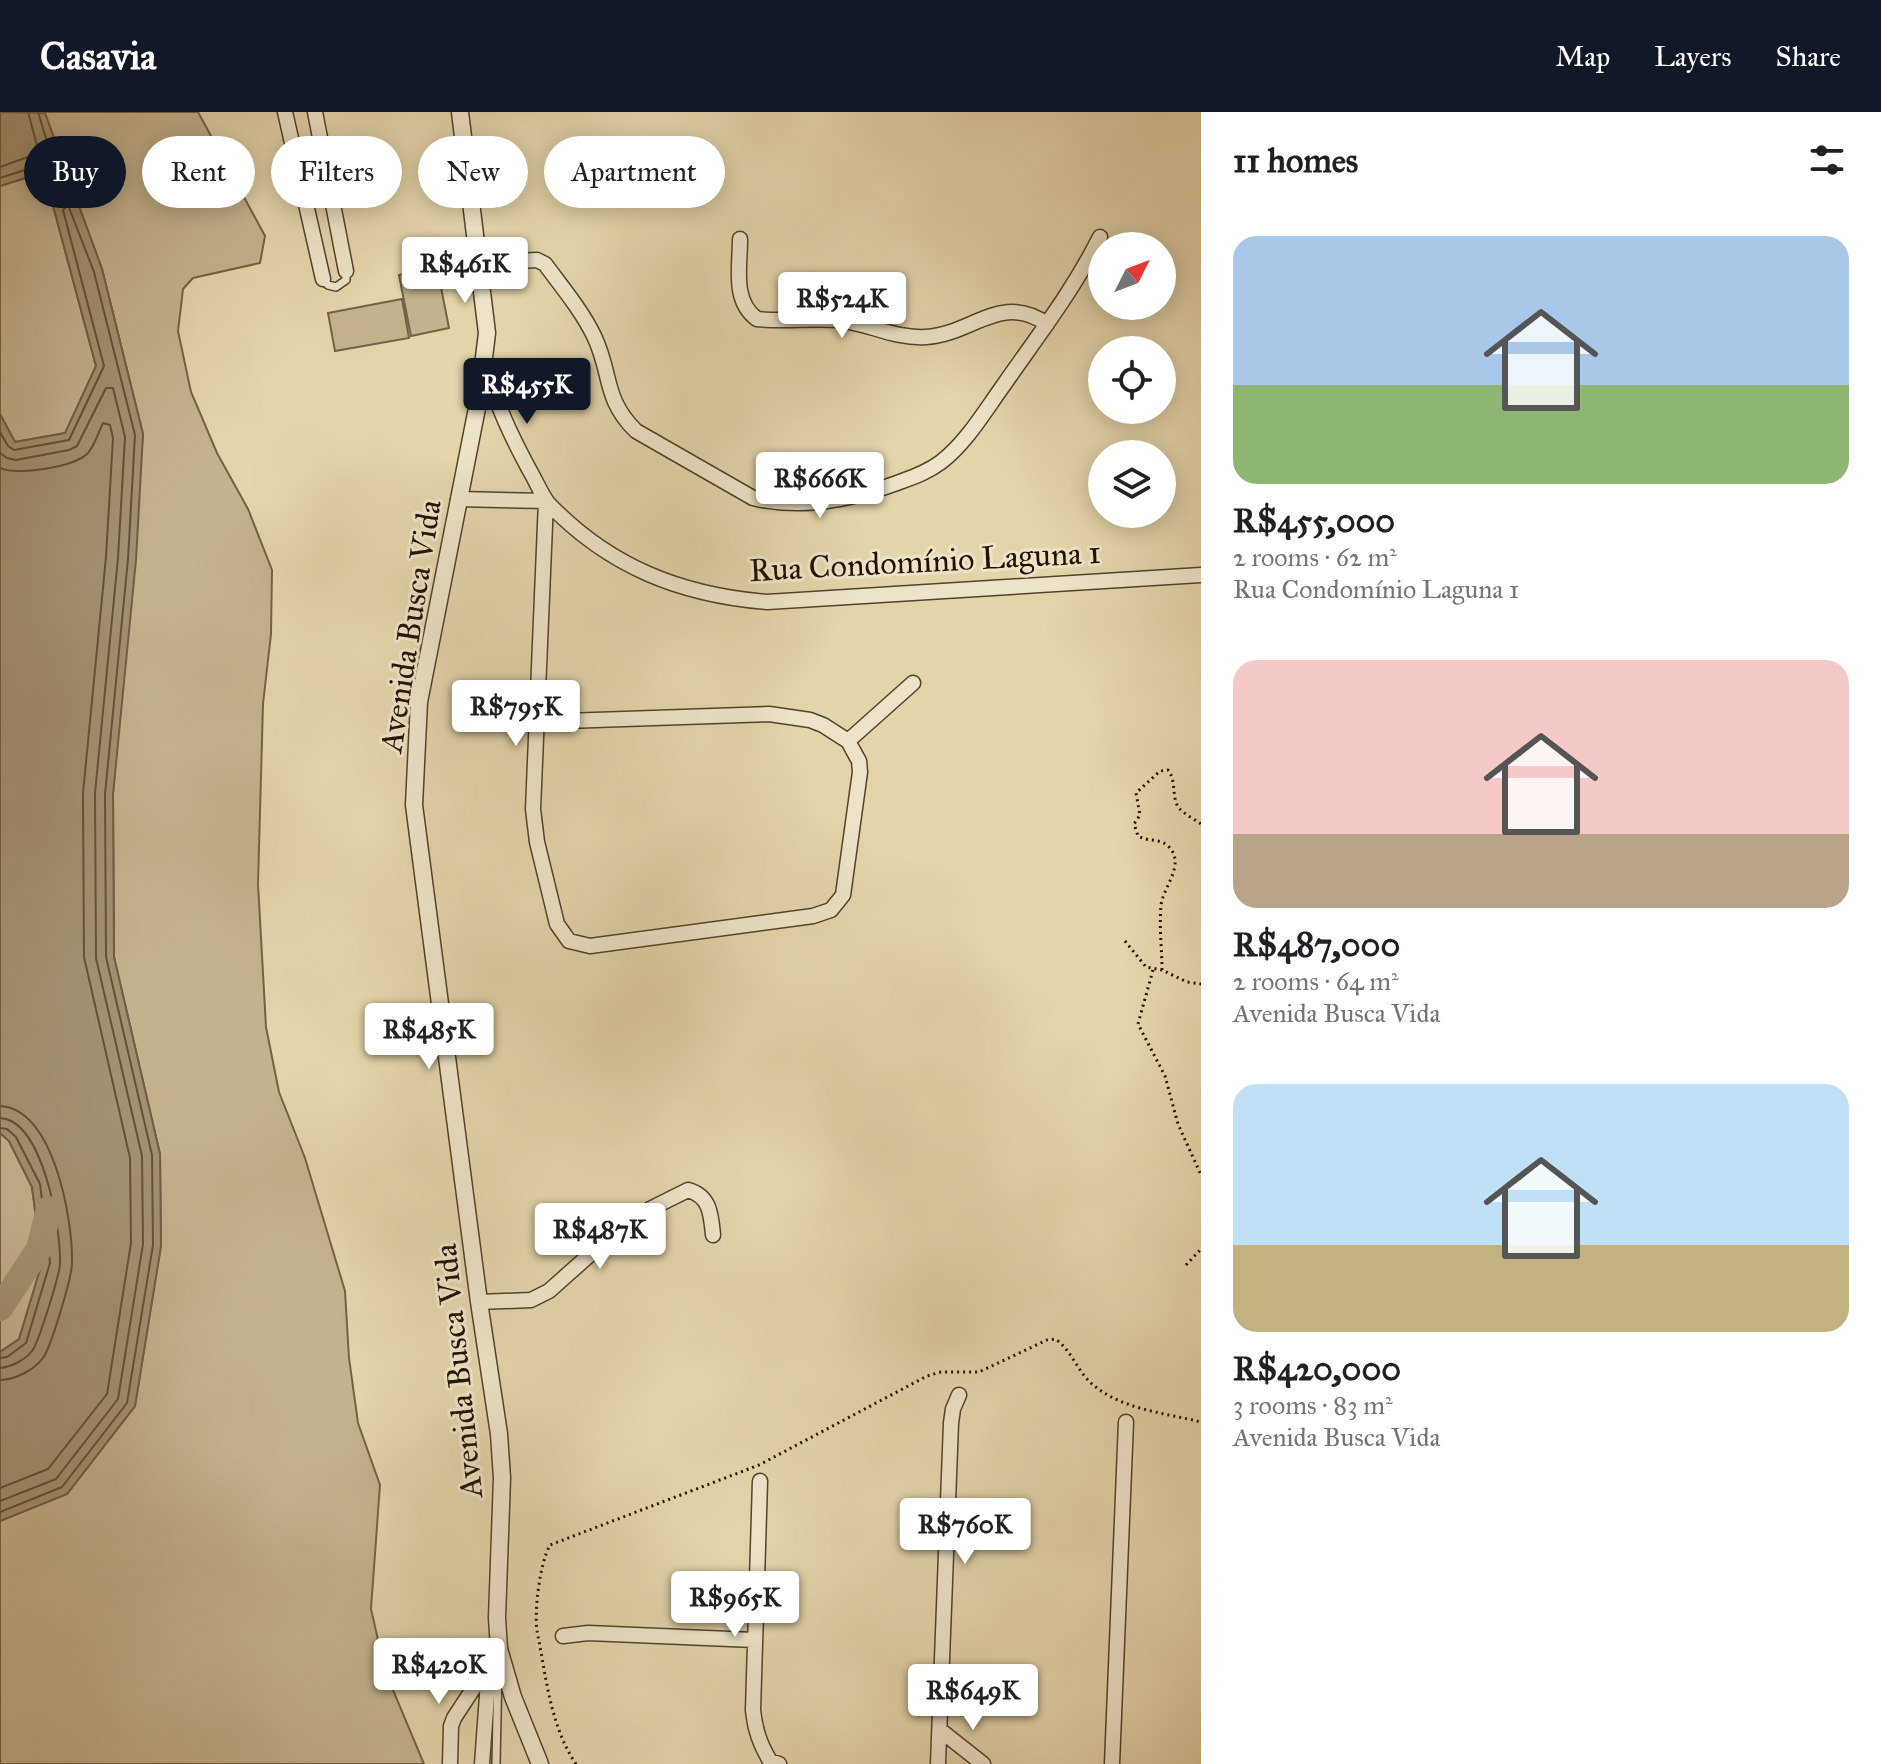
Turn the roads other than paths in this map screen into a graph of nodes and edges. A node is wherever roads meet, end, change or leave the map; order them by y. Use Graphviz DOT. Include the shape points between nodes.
graph roads {
  1 [pos="285,112"];
  2 [pos="315,112"];
  3 [pos="460,112"];
  4 [pos="740,239"];
  5 [pos="1088,260"];
  6 [pos="479,263"];
  7 [pos="346,271"];
  8 [pos="323,279"];
  9 [pos="1047,324"];
  10 [pos="485,361"];
  11 [pos="458,499"];
  12 [pos="546,501"];
  13 [pos="1201,575"];
  14 [pos="913,683"];
  15 [pos="536,722"];
  16 [pos="848,741"];
  17 [pos="713,1235"];
  18 [pos="479,1302"];
  19 [pos="959,1395"];
  20 [pos="1126,1422"];
  21 [pos="760,1481"];
  22 [pos="563,1636"];
  23 [pos="754,1640"];
  24 [pos="494,1656"];
  25 [pos="940,1730"];
  26 [pos="772,1763"];
  27 [pos="450,1764"];
  28 [pos="482,1764"];
  29 [pos="496,1764"];
  30 [pos="540,1764"];
  31 [pos="938,1764"];
  32 [pos="983,1764"];
  33 [pos="1112,1764"];
  1 -- 8 [label="street"];
  2 -- 7 [label="street"];
  3 -- 6 [label="street, Avenida Busca Vida"];
  4 -- 9 [label="street" via="740,293 747,312 757,319 837,320 903,337 949,333 1012,311 1024,311"];
  5 -- 9 [label="street"];
  6 -- 9 [label="street" via="545,264 596,339 623,419 735,489 774,503 860,496 928,471 958,447"];
  6 -- 10 [label="street, Avenida Busca Vida"];
  7 -- 8 [label="lane" via="346,280 336,287"];
  10 -- 11 [label="street, Avenida Busca Vida"];
  10 -- 12 [label="street, Rua Condomínio Laguna 1" via="501,415"];
  11 -- 12 [label="street"];
  11 -- 18 [label="street, Avenida Busca Vida" via="419,702 414,805"];
  12 -- 13 [label="street, Rua Condomínio Laguna 1" via="636,569 665,583 731,599 833,599"];
  12 -- 15 [label="street"];
  14 -- 16 [label="street"];
  15 -- 16 [label="street" via="769,714 810,720"];
  15 -- 16 [label="street" via="533,809 553,911 569,941 590,946 831,910 846,882 860,772"];
  17 -- 18 [label="street" via="706,1201 688,1190 613,1234 549,1291 531,1300"];
  18 -- 24 [label="street, Avenida Busca Vida" via="500,1449"];
  19 -- 25 [label="street" via="951,1423"];
  20 -- 33 [label="street"];
  21 -- 23 [label="street"];
  22 -- 23 [label="street"];
  23 -- 26 [label="street" via="755,1730"];
  24 -- 27 [label="street" via="454,1718"];
  24 -- 28 [label="street"];
  24 -- 29 [label="lane"];
  24 -- 30 [label="street, Avenida Busca Vida"];
  25 -- 31 [label="street"];
  25 -- 32 [label="street"];
}
